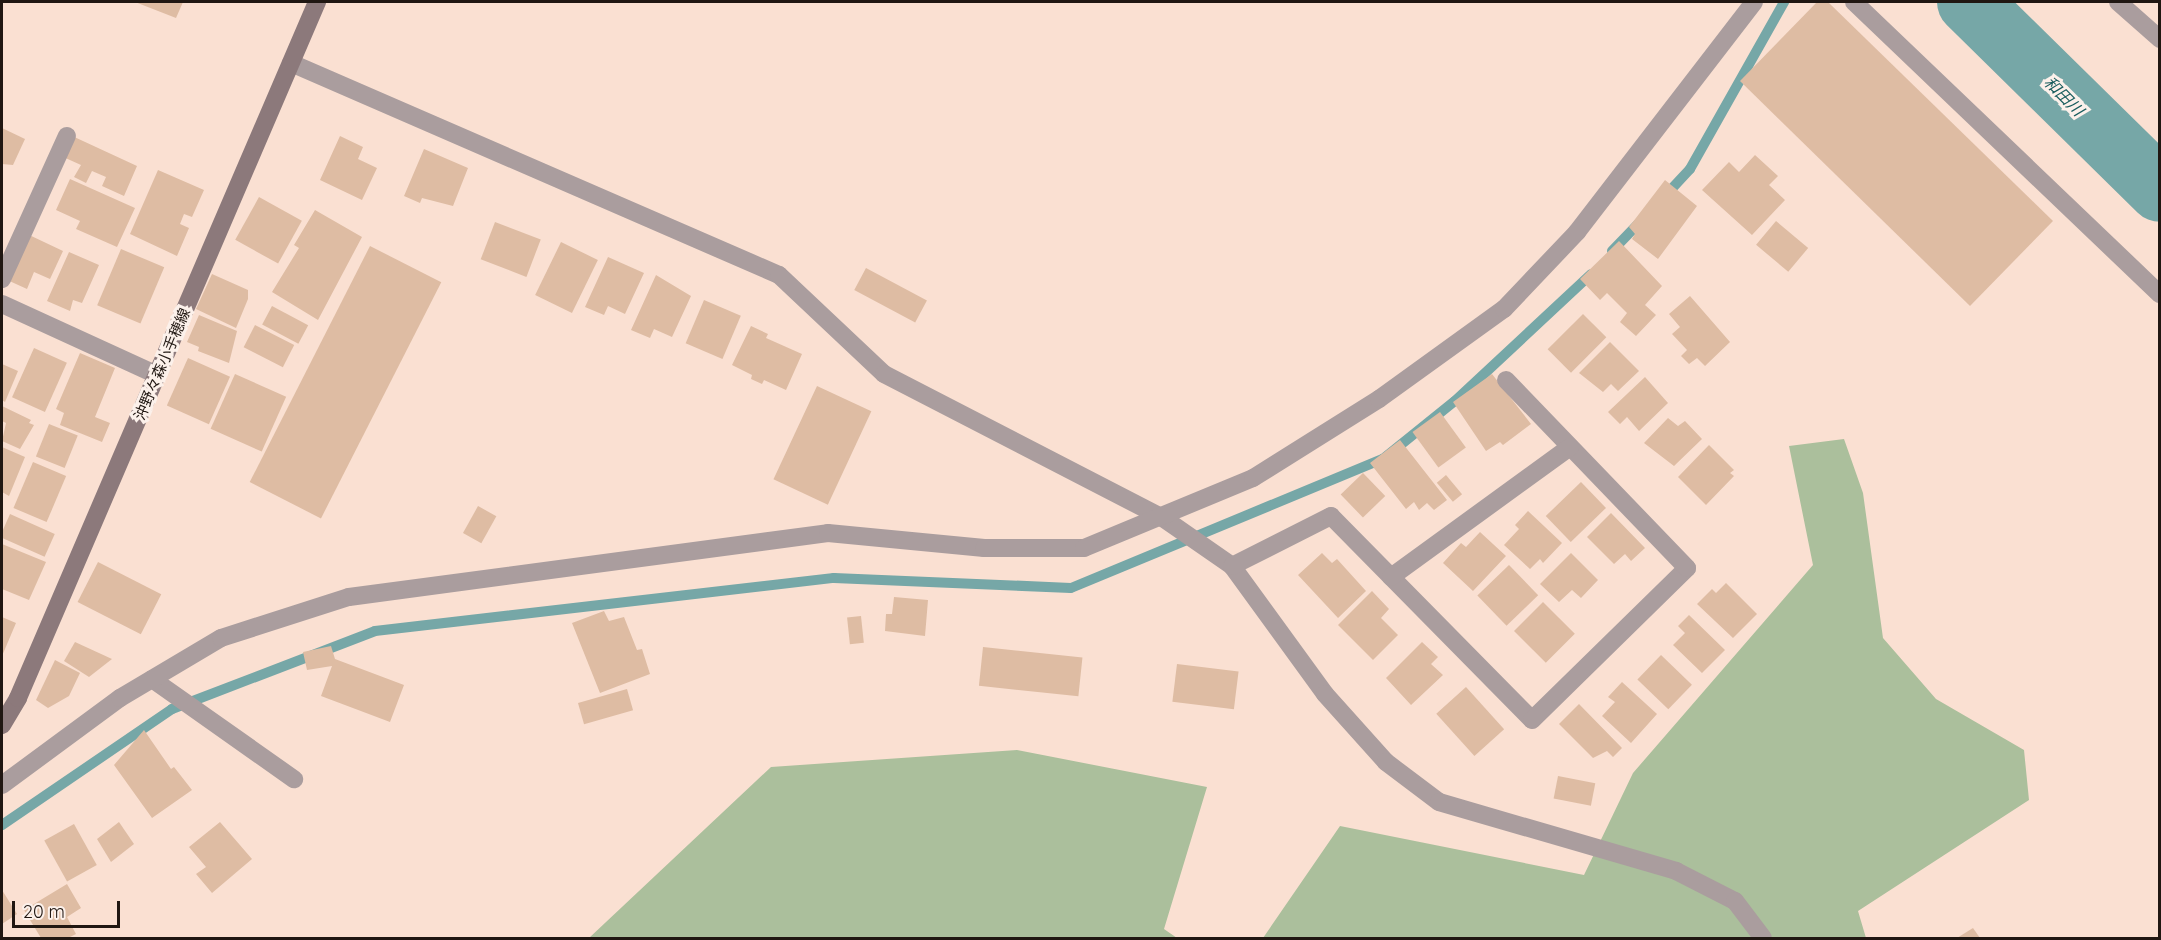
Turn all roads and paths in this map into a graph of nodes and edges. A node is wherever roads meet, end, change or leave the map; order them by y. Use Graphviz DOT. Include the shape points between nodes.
graph roads {
  1 [pos="317,2"];
  2 [pos="1754,2"];
  3 [pos="1854,2"];
  4 [pos="2118,2"];
  5 [pos="2160,39"];
  6 [pos="291,63"];
  7 [pos="67,136"];
  8 [pos="2,279"];
  9 [pos="2160,294"];
  10 [pos="2,304"];
  11 [pos="157,375"];
  12 [pos="1506,380"];
  13 [pos="1570,447"];
  14 [pos="1163,518"];
  15 [pos="1232,566"];
  16 [pos="1391,577"];
  17 [pos="152,679"];
  18 [pos="2,724"];
  19 [pos="294,779"];
  20 [pos="2,785"];
  21 [pos="1763,939"];
  1 -- 6 [label="main road, 沖野々森小手穂線"];
  2 -- 14 [label="street" via="1577,232 1504,309 1379,399 1252,478"];
  3 -- 9 [label="street"];
  4 -- 5 [label="street"];
  6 -- 11 [label="main road, 沖野々森小手穂線"];
  6 -- 14 [label="street" via="779,275 884,374"];
  7 -- 8 [label="street"];
  10 -- 11 [label="street"];
  11 -- 18 [label="main road, 沖野々森小手穂線" via="18,698"];
  12 -- 13 [label="street"];
  13 -- 16 [label="street"];
  13 -- 16 [label="street" via="1687,568 1533,720"];
  14 -- 15 [label="street"];
  14 -- 17 [label="street" via="1084,548 984,548 828,533 349,597 221,638"];
  15 -- 16 [label="street" via="1331,516"];
  15 -- 21 [label="street" via="1325,694 1386,762 1439,802 1676,871 1735,901"];
  17 -- 19 [label="street"];
  17 -- 20 [label="street"];
}
